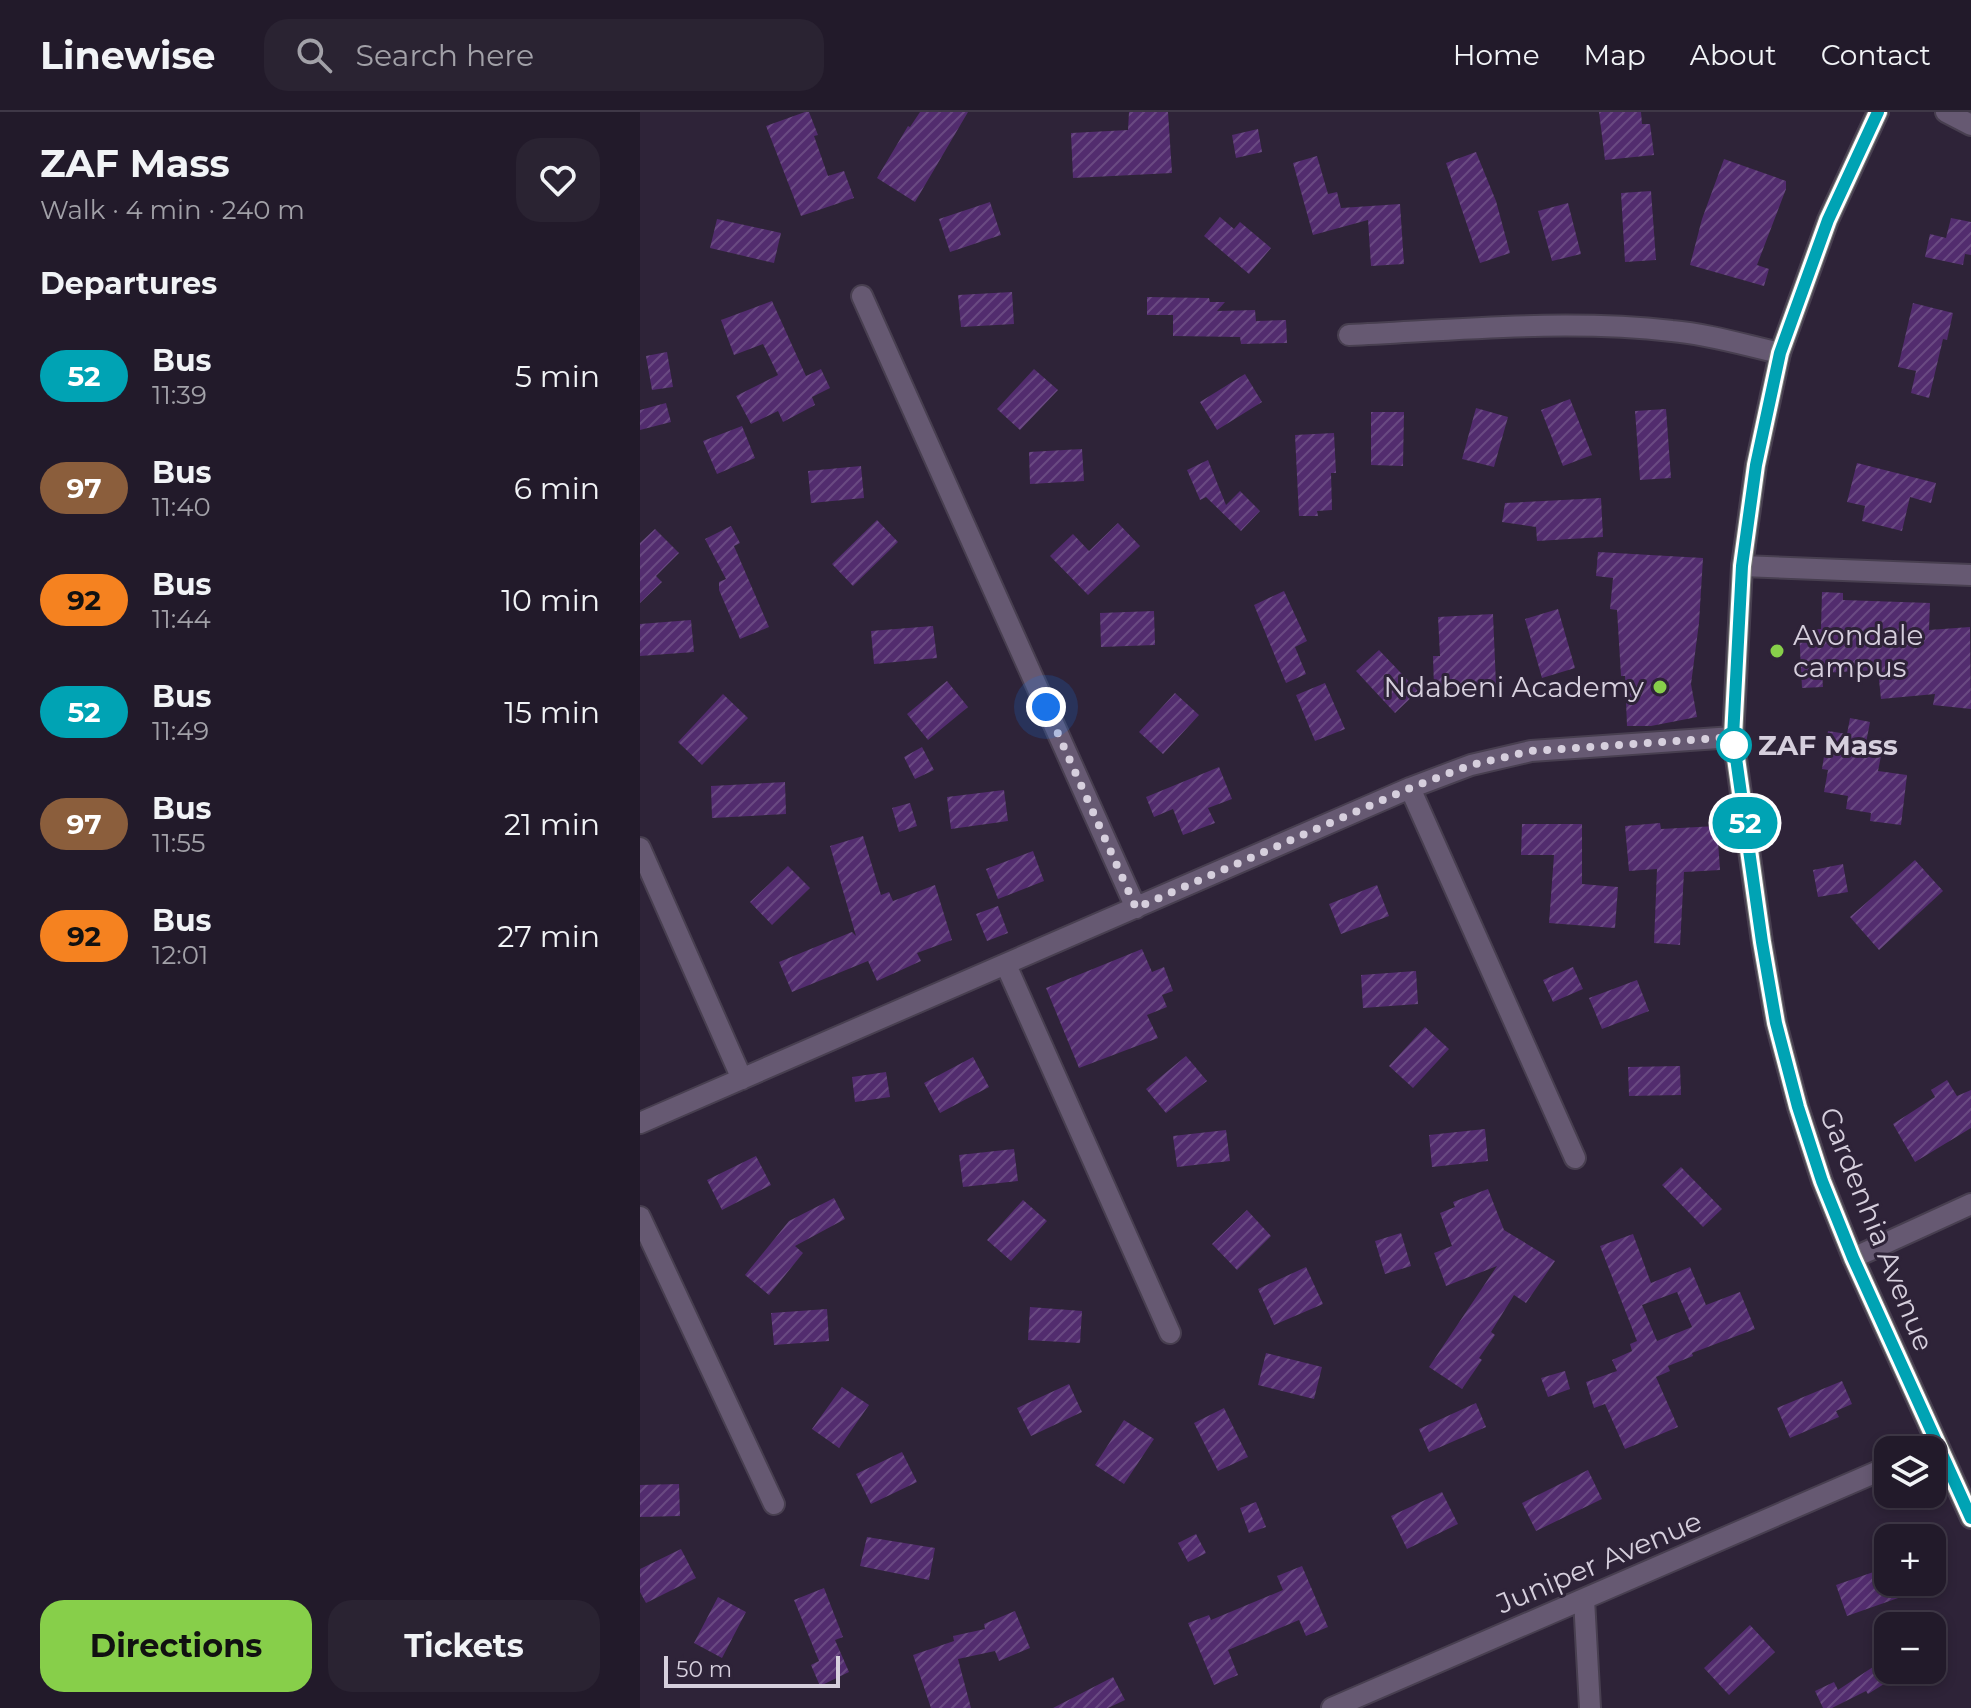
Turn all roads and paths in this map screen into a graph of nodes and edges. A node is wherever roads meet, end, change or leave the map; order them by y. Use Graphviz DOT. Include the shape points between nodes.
graph roads {
  1 [pos="1878,112"];
  2 [pos="1946,112"];
  3 [pos="1971,125"];
  4 [pos="862,296"];
  5 [pos="1349,335"];
  6 [pos="1780,353"];
  7 [pos="1742,566"];
  8 [pos="1971,575"];
  9 [pos="1733,737"];
  10 [pos="1410,788"];
  11 [pos="640,848"];
  12 [pos="1136,908"];
  13 [pos="1006,965"];
  14 [pos="742,1079"];
  15 [pos="640,1123"];
  16 [pos="1575,1158"];
  17 [pos="1971,1204"];
  18 [pos="640,1217"];
  19 [pos="1853,1258"];
  20 [pos="1170,1333"];
  21 [pos="1927,1436"];
  22 [pos="1874,1473"];
  23 [pos="1946,1473"];
  24 [pos="774,1504"];
  25 [pos="1971,1518"];
  26 [pos="1584,1599"];
  27 [pos="1332,1708"];
  28 [pos="1590,1708"];
  1 -- 6 [label="main road, Gardenhia Avenue" via="1828,220"];
  2 -- 3 [label="street"];
  4 -- 12 [label="street"];
  5 -- 6 [label="street" via="1644,328"];
  6 -- 7 [label="main road, Gardenhia Avenue"];
  7 -- 8 [label="street"];
  7 -- 9 [label="main road, Gardenhia Avenue"];
  9 -- 10 [label="street" via="1531,751 1471,765"];
  9 -- 19 [label="main road, Gardenhia Avenue" via="1776,1023 1822,1181"];
  10 -- 12 [label="street"];
  10 -- 16 [label="street"];
  11 -- 14 [label="street"];
  12 -- 13 [label="street"];
  13 -- 14 [label="street"];
  13 -- 20 [label="street"];
  14 -- 15 [label="street"];
  17 -- 19 [label="street"];
  18 -- 24 [label="street"];
  19 -- 21 [label="main road, Gardenhia Avenue"];
  22 -- 26 [label="street, Juniper Avenue"];
  23 -- 25 [label="main road, Gardenhia Avenue"];
  26 -- 27 [label="street, Juniper Avenue"];
  26 -- 28 [label="street"];
}
